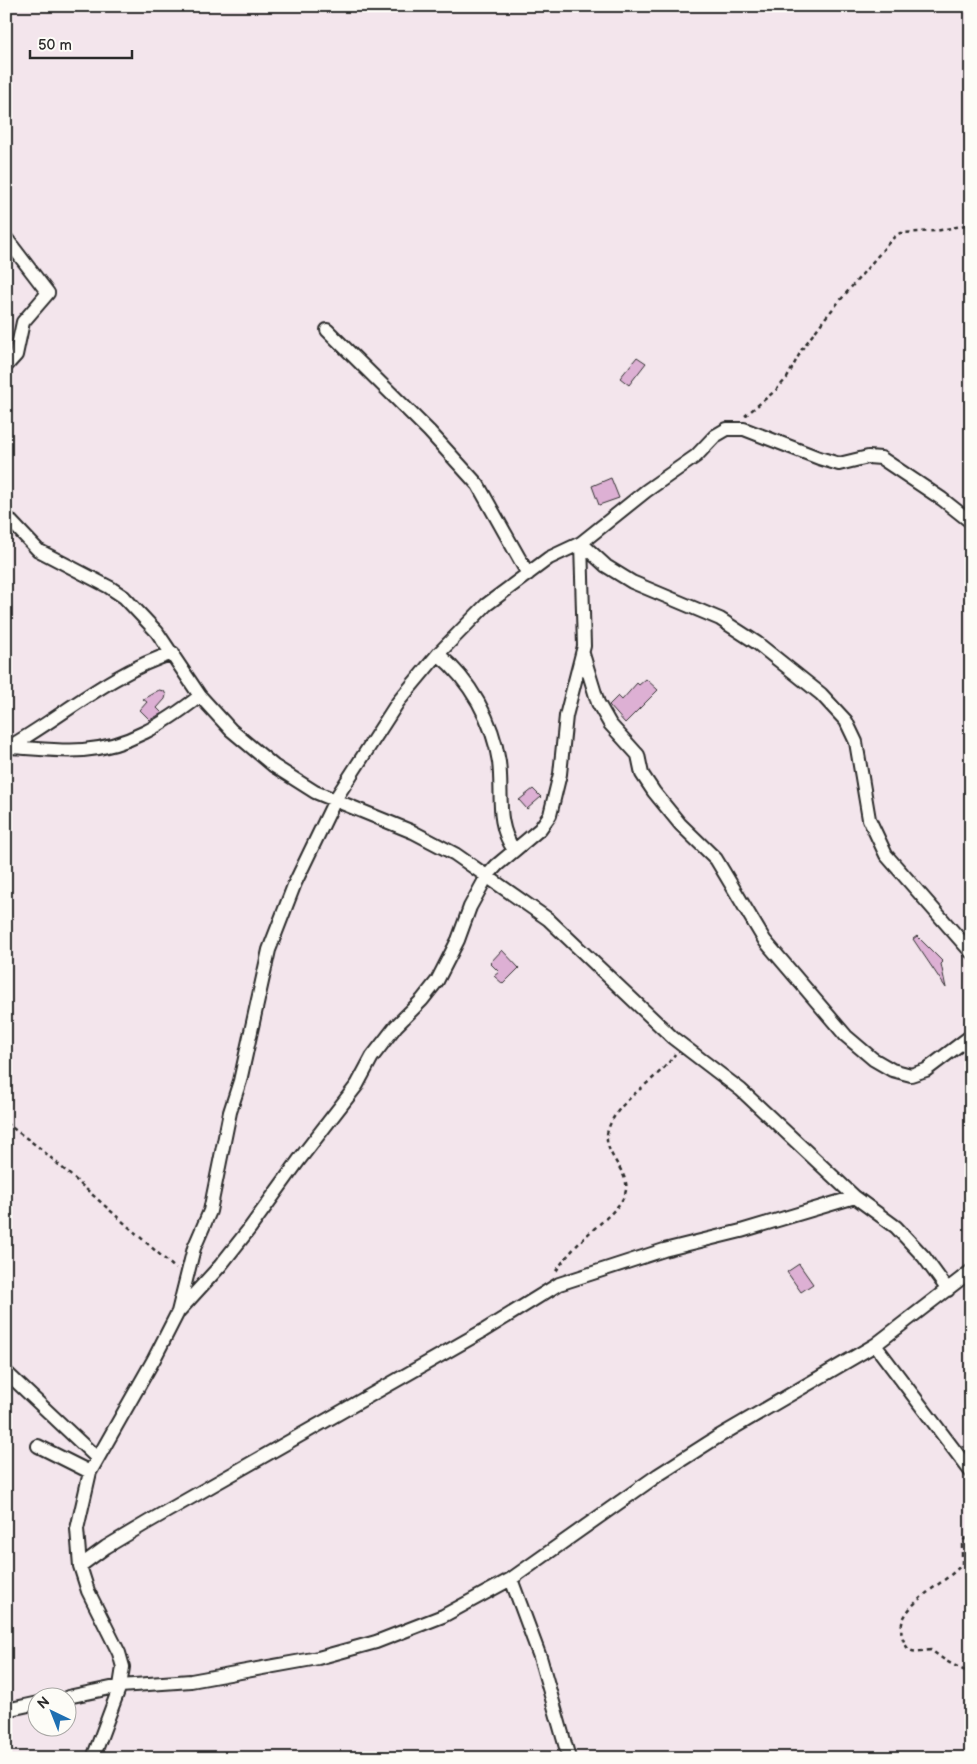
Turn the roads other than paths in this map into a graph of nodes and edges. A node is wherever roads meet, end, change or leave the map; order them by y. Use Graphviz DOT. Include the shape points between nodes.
graph roads {
  1 [pos="6,238"];
  2 [pos="327,330"];
  3 [pos="6,366"];
  4 [pos="6,516"];
  5 [pos="971,522"];
  6 [pos="581,543"];
  7 [pos="528,574"];
  8 [pos="173,654"];
  9 [pos="438,654"];
  10 [pos="583,654"];
  11 [pos="200,696"];
  12 [pos="8,747"];
  13 [pos="336,798"];
  14 [pos="514,850"];
  15 [pos="487,876"];
  16 [pos="971,952"];
  17 [pos="971,1036"];
  18 [pos="855,1197"];
  19 [pos="971,1271"];
  20 [pos="948,1290"];
  21 [pos="178,1312"];
  22 [pos="875,1345"];
  23 [pos="6,1372"];
  24 [pos="38,1446"];
  25 [pos="97,1458"];
  26 [pos="90,1472"];
  27 [pos="971,1472"];
  28 [pos="80,1566"];
  29 [pos="511,1579"];
  30 [pos="120,1686"];
  31 [pos="78,1695"];
  32 [pos="28,1705"];
  33 [pos="6,1710"];
  34 [pos="93,1758"];
  35 [pos="569,1758"];
  1 -- 3 [label="street" via="48,294 23,322 16,355"];
  2 -- 7 [label="street" via="429,431 478,485"];
  4 -- 8 [label="street" via="38,550 124,598 158,632"];
  5 -- 6 [label="street" via="942,498 881,458 868,457 839,464 744,429 727,428 696,456 646,490"];
  6 -- 7 [label="street" via="549,558"];
  6 -- 10 [label="street"];
  6 -- 16 [label="street" via="606,566 632,582 720,619 757,643 821,694 846,721 856,742 869,819 886,855"];
  7 -- 9 [label="street" via="486,605"];
  8 -- 11 [label="street"];
  8 -- 12 [label="street" via="116,678"];
  9 -- 13 [label="street" via="398,702"];
  9 -- 14 [label="street" via="466,682 488,724 499,762 504,830"];
  10 -- 14 [label="street" via="566,716 554,807 540,829"];
  10 -- 17 [label="street" via="598,703 610,724 638,755 642,774 654,792 680,824 716,859 765,941 846,1036 892,1070 910,1075 926,1070"];
  11 -- 12 [label="street" via="142,735 116,743 83,750"];
  11 -- 13 [label="street" via="231,730 274,766 315,792"];
  13 -- 15 [label="street" via="438,845"];
  13 -- 21 [label="street" via="295,883 269,950 210,1211 194,1248"];
  14 -- 15 [label="street"];
  15 -- 18 [label="street" via="548,919 681,1044 753,1101"];
  15 -- 21 [label="street" via="437,981 372,1057 357,1085 250,1228"];
  18 -- 20 [label="street" via="896,1227"];
  18 -- 28 [label="street" via="664,1250 559,1284 106,1547"];
  19 -- 20 [label="street"];
  20 -- 22 [label="street"];
  21 -- 25 [label="street"];
  22 -- 27 [label="street"];
  22 -- 29 [label="street" via="667,1469"];
  23 -- 25 [label="street"];
  24 -- 26 [label="street"];
  25 -- 26 [label="street"];
  26 -- 28 [label="street" via="76,1529"];
  28 -- 30 [label="street" via="88,1591 119,1653 123,1667"];
  29 -- 30 [label="street" via="443,1616 376,1642 318,1658 191,1681"];
  29 -- 35 [label="street" via="540,1657"];
  30 -- 31 [label="street"];
  30 -- 34 [label="street"];
  32 -- 33 [label="street"];
}
